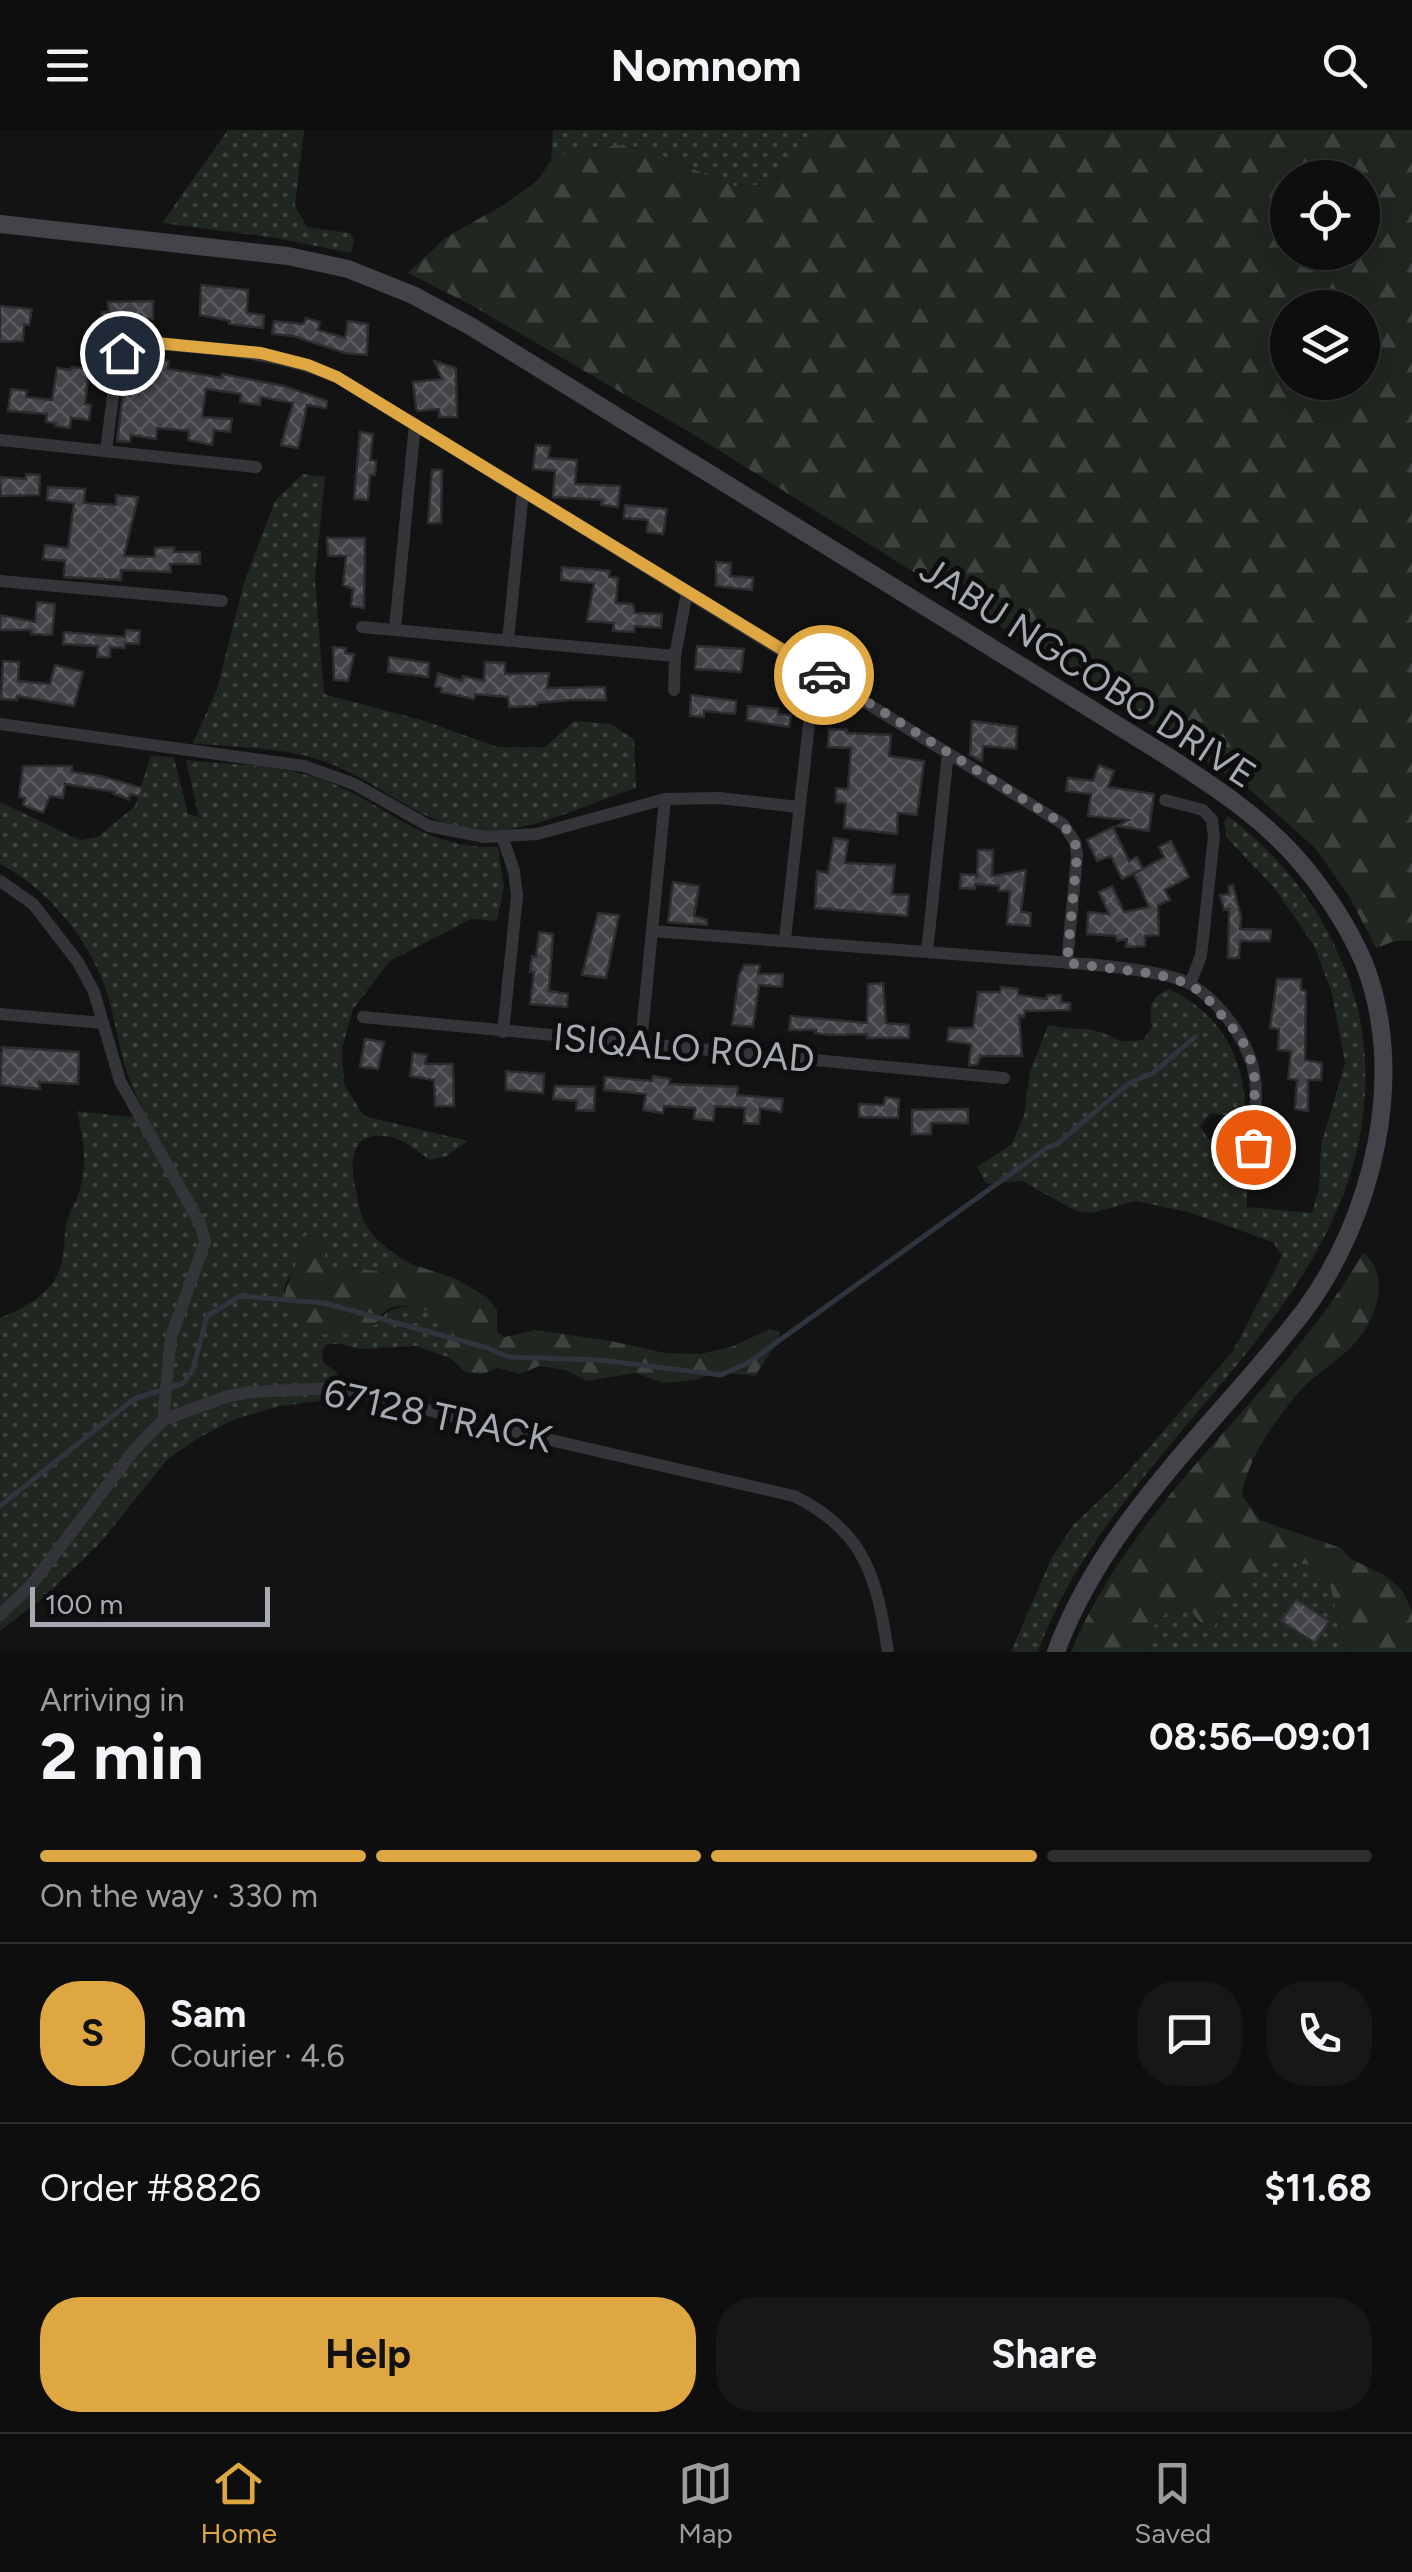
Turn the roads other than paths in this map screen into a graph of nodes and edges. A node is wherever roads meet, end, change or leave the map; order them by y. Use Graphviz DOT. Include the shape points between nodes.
graph roads {
  1 [pos="0,224"];
  2 [pos="415,424"];
  3 [pos="0,440"];
  4 [pos="106,452"];
  5 [pos="256,468"];
  6 [pos="523,491"];
  7 [pos="0,581"];
  8 [pos="688,592"];
  9 [pos="222,601"];
  10 [pos="362,627"];
  11 [pos="395,628"];
  12 [pos="508,642"];
  13 [pos="675,656"];
  14 [pos="816,670"];
  15 [pos="674,690"];
  16 [pos="0,724"];
  17 [pos="948,753"];
  18 [pos="666,798"];
  19 [pos="1165,800"];
  20 [pos="799,807"];
  21 [pos="503,838"];
  22 [pos="0,880"];
  23 [pos="652,932"];
  24 [pos="786,939"];
  25 [pos="927,952"];
  26 [pos="1067,963"];
  27 [pos="1190,984"];
  28 [pos="0,1014"];
  29 [pos="363,1017"];
  30 [pos="103,1023"];
  31 [pos="503,1032"];
  32 [pos="641,1043"];
  33 [pos="1004,1078"];
  34 [pos="1253,1147"];
  35 [pos="163,1420"];
  36 [pos="0,1615"];
  37 [pos="888,1652"];
  38 [pos="1056,1652"];
  1 -- 38 [label="main road, JABU NGCOBO DRIVE" via="288,256 348,269 413,295 1168,756 1258,820 1309,872 1364,962 1375,1002 1381,1109 1358,1214 1325,1283 1102,1558"];
  2 -- 4 [label="street" via="308,365 261,353 146,342 128,348 117,365"];
  2 -- 6 [label="street"];
  2 -- 11 [label="street"];
  3 -- 4 [label="street"];
  4 -- 5 [label="street"];
  6 -- 8 [label="street"];
  6 -- 12 [label="street"];
  7 -- 9 [label="street"];
  8 -- 13 [label="street"];
  8 -- 14 [label="street"];
  10 -- 11 [label="street"];
  11 -- 12 [label="street"];
  12 -- 13 [label="street"];
  13 -- 15 [label="street"];
  14 -- 17 [label="street"];
  14 -- 20 [label="street"];
  16 -- 21 [label="street" via="304,766 354,784 440,830"];
  17 -- 25 [label="street"];
  17 -- 26 [label="street" via="1070,832 1077,855"];
  18 -- 20 [label="street"];
  18 -- 21 [label="street"];
  18 -- 23 [label="street"];
  19 -- 27 [label="street" via="1203,810 1213,826 1202,944"];
  20 -- 24 [label="street"];
  21 -- 31 [label="street" via="517,896"];
  22 -- 30 [label="street" via="56,929 94,992"];
  23 -- 24 [label="street"];
  23 -- 32 [label="street"];
  24 -- 25 [label="street"];
  25 -- 26 [label="street"];
  26 -- 27 [label="street"];
  27 -- 34 [label="street" via="1223,1015 1250,1057"];
  28 -- 30 [label="street"];
  29 -- 31 [label="street, ISIQALO ROAD"];
  30 -- 35 [label="street" via="120,1081 205,1242 172,1338"];
  31 -- 32 [label="street, ISIQALO ROAD"];
  32 -- 33 [label="street, ISIQALO ROAD"];
  35 -- 36 [label="street, 67128 TRACK"];
  35 -- 37 [label="street, 67128 TRACK" via="250,1392 334,1388 794,1496 857,1544 872,1572"];
}
